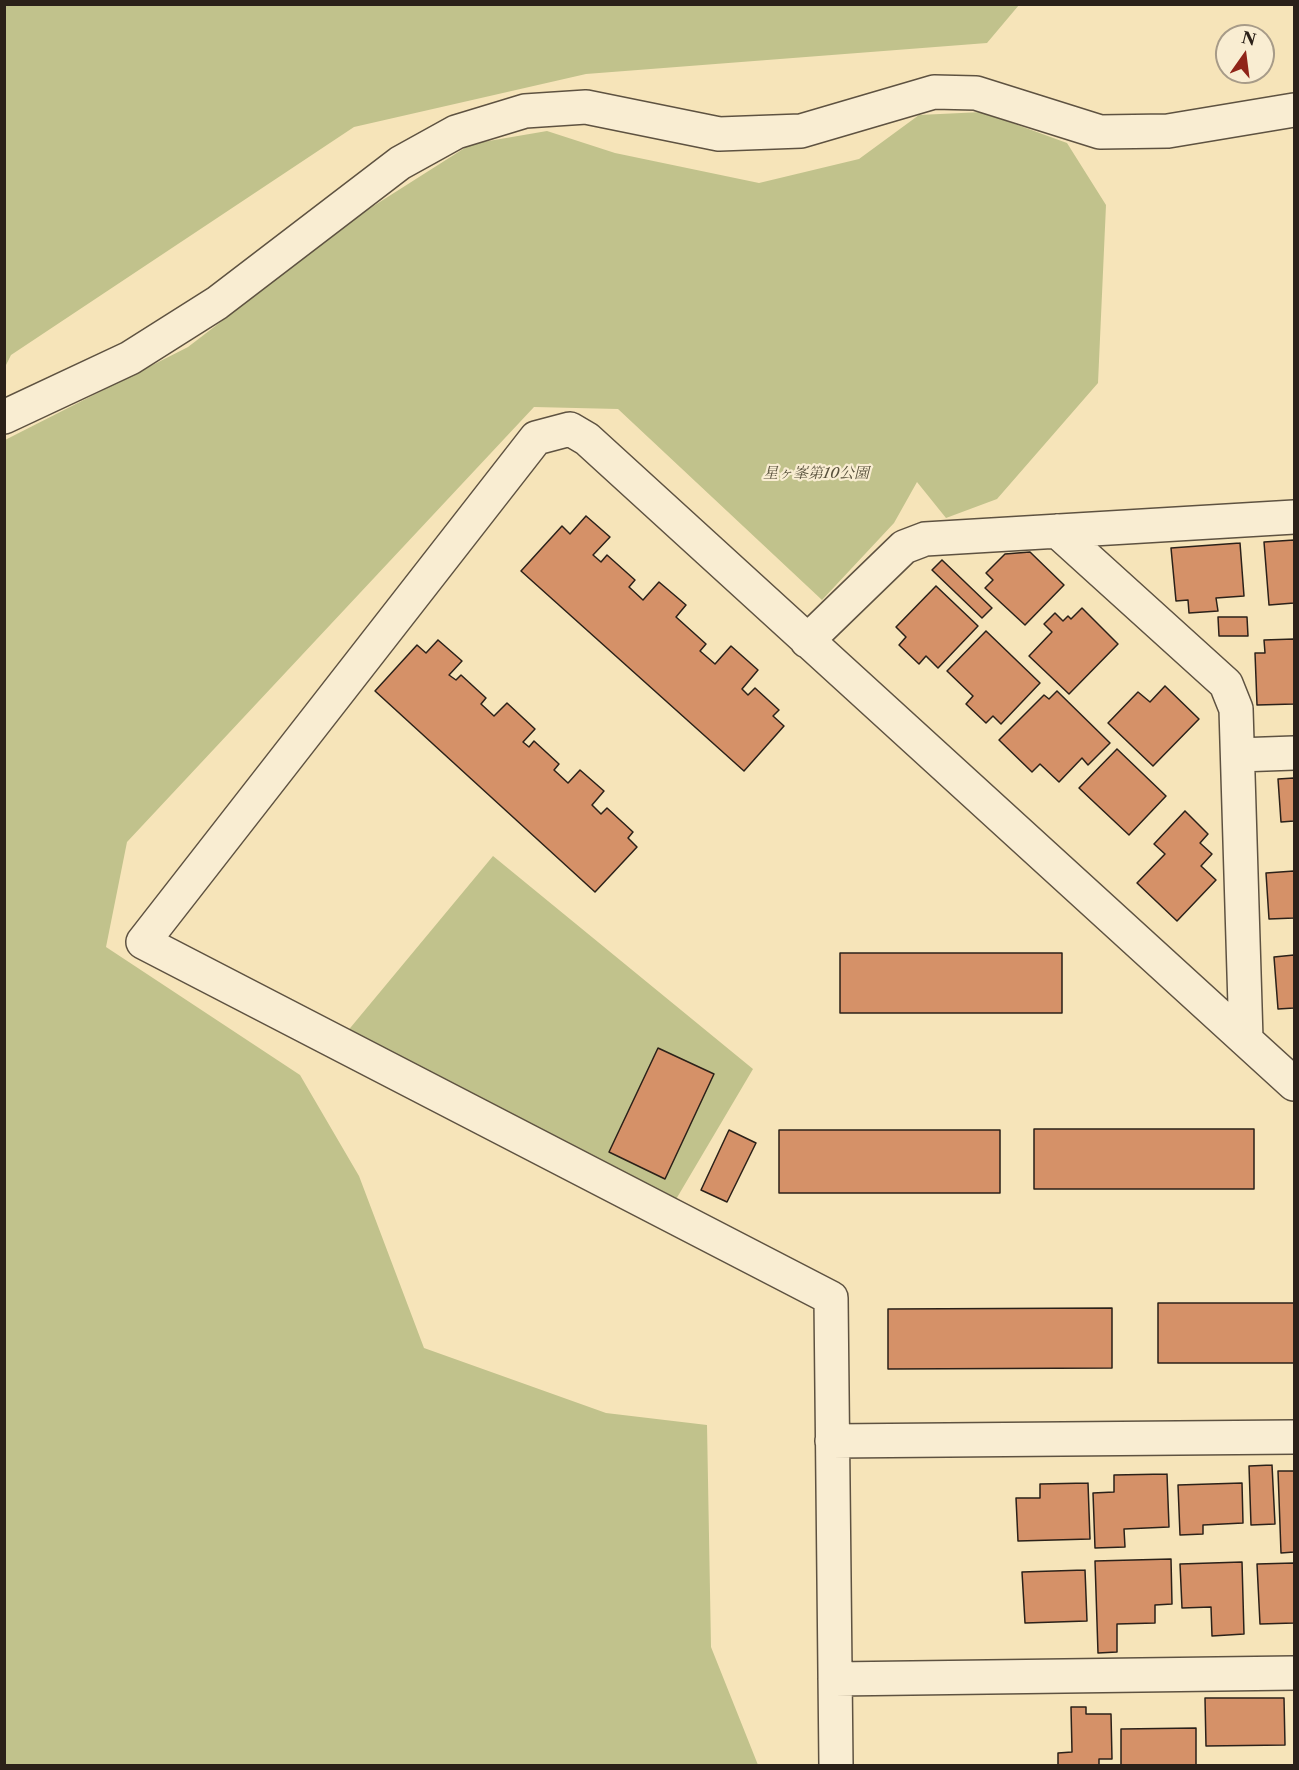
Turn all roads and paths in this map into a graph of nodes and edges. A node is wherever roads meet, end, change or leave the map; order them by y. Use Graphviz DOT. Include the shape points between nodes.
graph roads {
  1 [pos="1294,110"];
  2 [pos="4,417"];
  3 [pos="1294,517"];
  4 [pos="1057,531"];
  5 [pos="807,641"];
  6 [pos="1294,753"];
  7 [pos="1238,756"];
  8 [pos="1246,1039"];
  9 [pos="1294,1084"];
  10 [pos="1294,1437"];
  11 [pos="832,1441"];
  12 [pos="1294,1673"];
  13 [pos="835,1679"];
  14 [pos="836,1766"];
  1 -- 2 [label="street" via="1168,131 1100,132 976,93 934,92 801,131 719,134 586,107 525,111 456,132 400,163 217,303 130,358"];
  3 -- 4 [label="street"];
  4 -- 5 [label="street" via="925,539 904,547"];
  4 -- 7 [label="street" via="1226,684 1236,709"];
  5 -- 8 [label="street"];
  5 -- 11 [label="street" via="586,439 570,429 536,438 143,942 831,1298"];
  6 -- 7 [label="street"];
  7 -- 8 [label="street"];
  8 -- 9 [label="street"];
  10 -- 11 [label="street"];
  11 -- 13 [label="street"];
  12 -- 13 [label="street"];
  13 -- 14 [label="street"];
}
